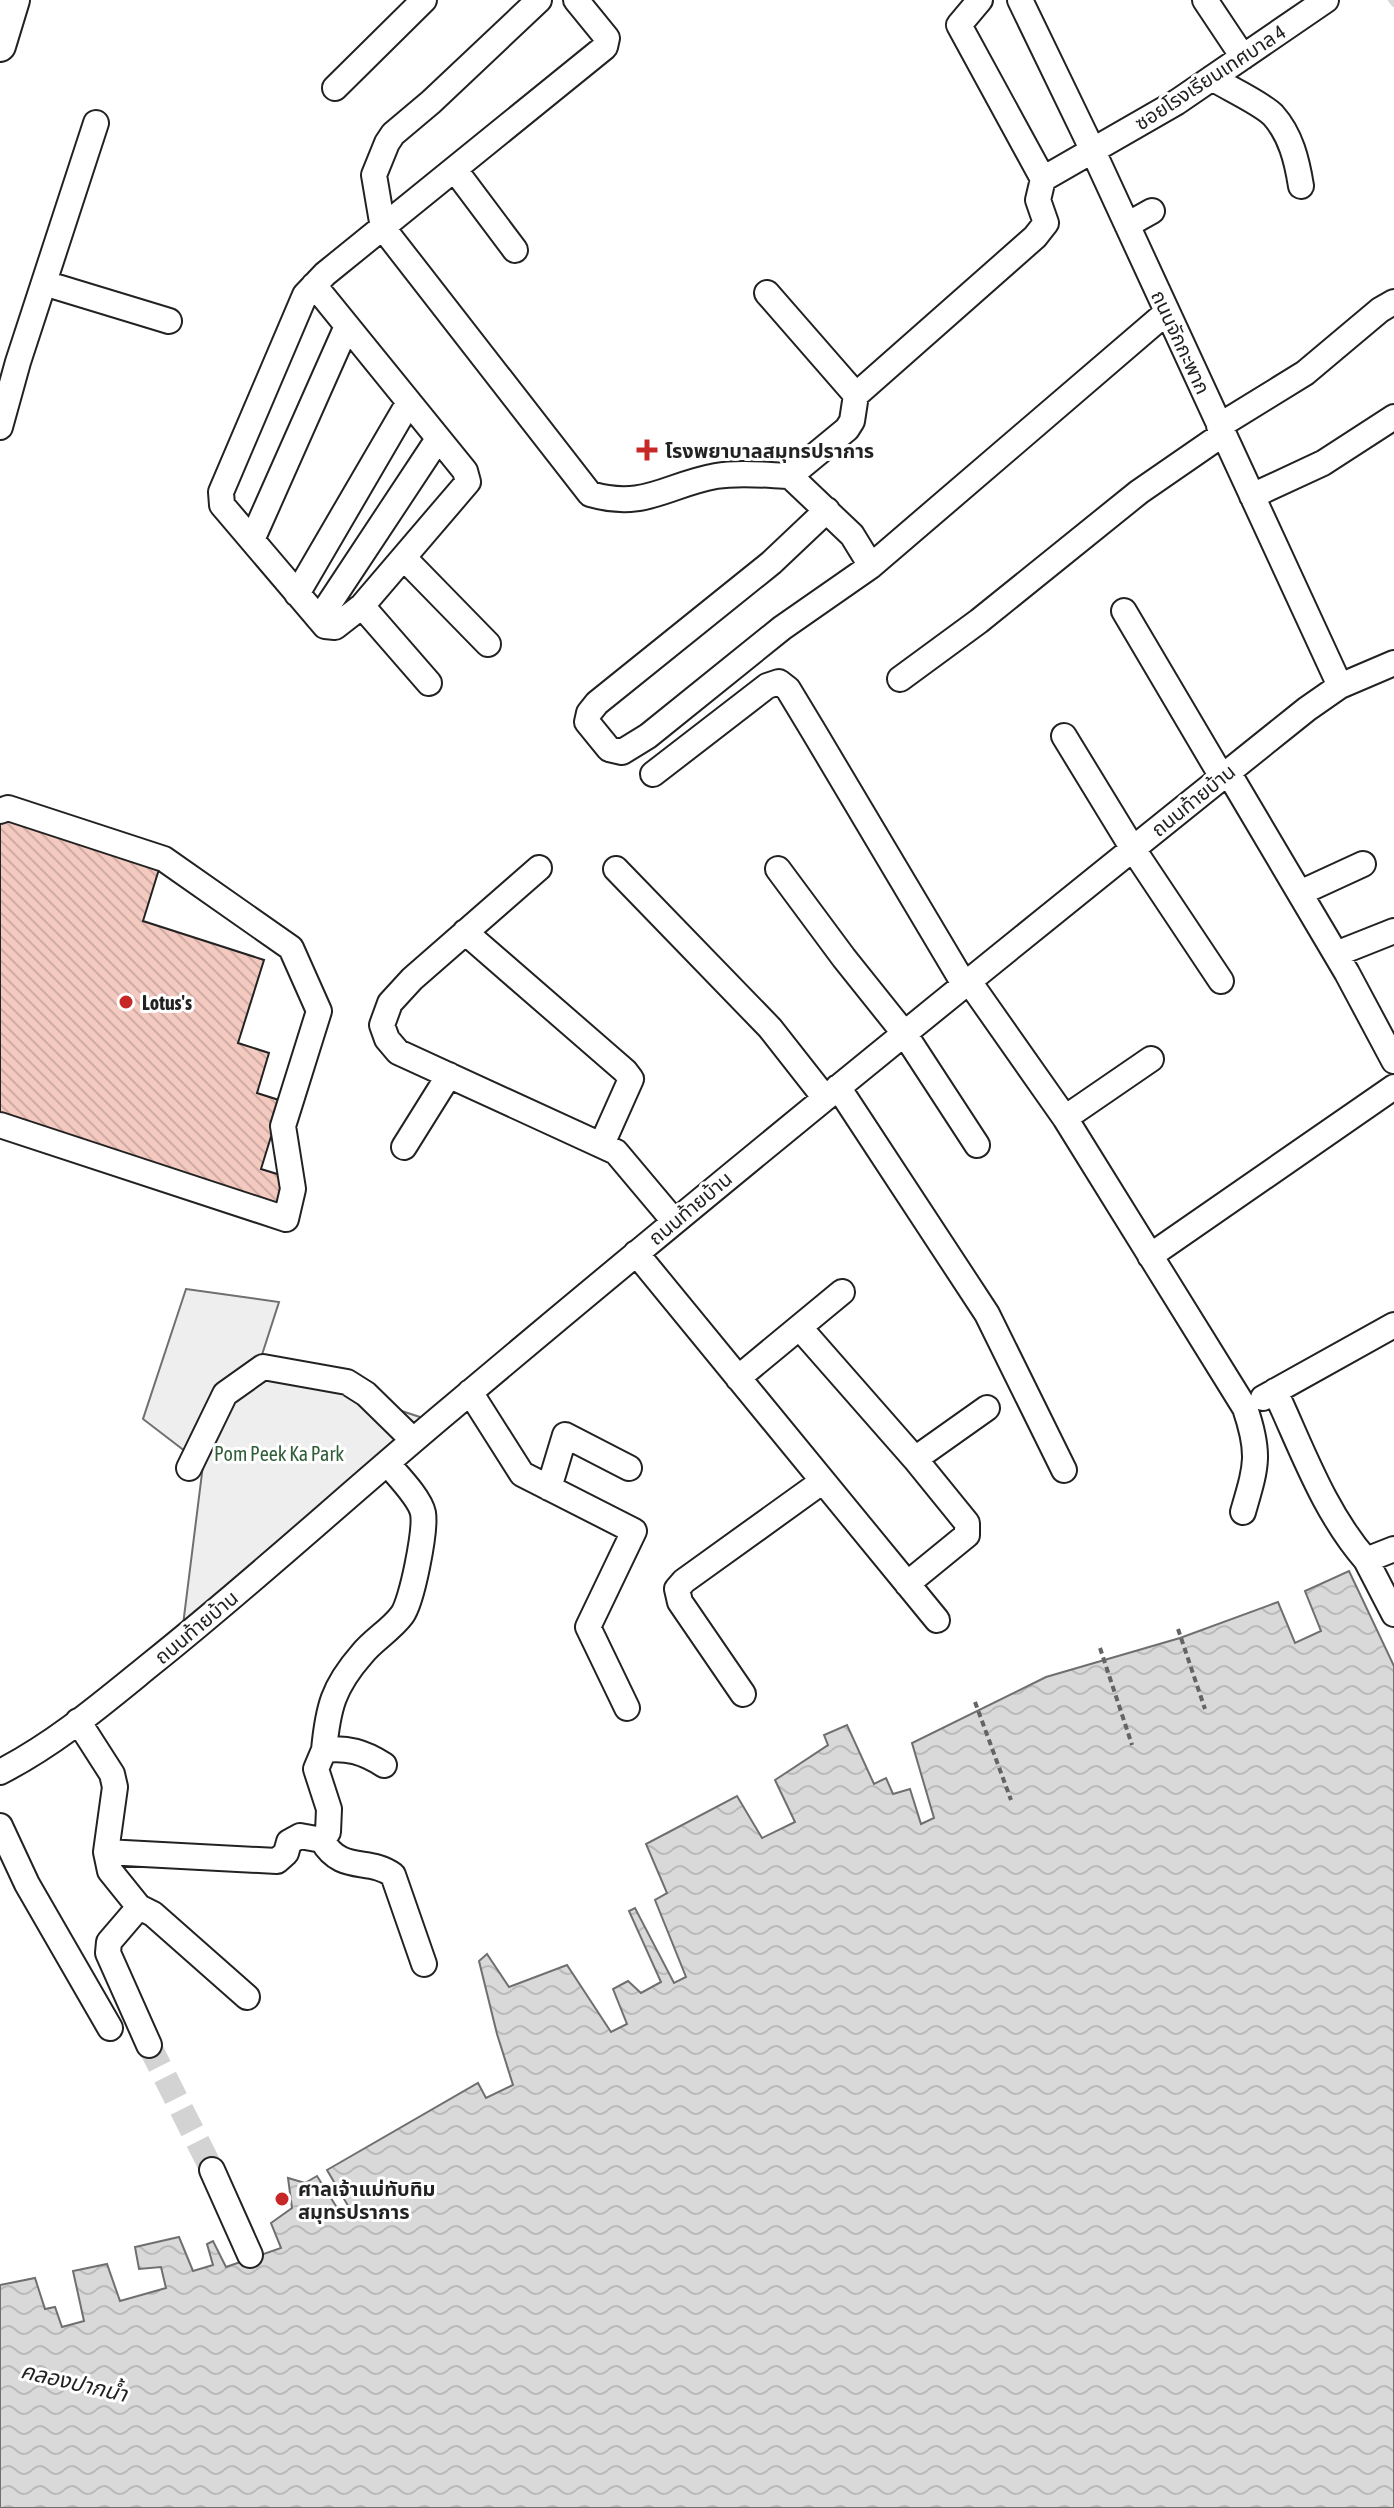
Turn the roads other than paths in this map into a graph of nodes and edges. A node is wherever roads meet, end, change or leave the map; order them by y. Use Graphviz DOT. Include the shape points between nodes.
graph roads {
  1 [pos="14,0"];
  2 [pos="424,0"];
  3 [pos="539,0"];
  4 [pos="576,0"];
  5 [pos="980,0"];
  6 [pos="1020,0"];
  7 [pos="1205,0"];
  8 [pos="1321,1"];
  9 [pos="0,46"];
  10 [pos="1243,57"];
  11 [pos="1212,78"];
  12 [pos="335,88"];
  13 [pos="96,123"];
  14 [pos="1093,151"];
  15 [pos="455,170"];
  16 [pos="1043,179"];
  17 [pos="1301,186"];
  18 [pos="1152,211"];
  19 [pos="1127,225"];
  20 [pos="383,228"];
  21 [pos="515,250"];
  22 [pos="44,283"];
  23 [pos="314,285"];
  24 [pos="767,293"];
  25 [pos="1394,302"];
  26 [pos="1167,312"];
  27 [pos="169,321"];
  28 [pos="347,326"];
  29 [pos="856,395"];
  30 [pos="409,402"];
  31 [pos="1394,417"];
  32 [pos="0,427"];
  33 [pos="1221,430"];
  34 [pos="438,439"];
  35 [pos="790,476"];
  36 [pos="1252,496"];
  37 [pos="827,510"];
  38 [pos="252,540"];
  39 [pos="404,558"];
  40 [pos="871,566"];
  41 [pos="297,594"];
  42 [pos="362,606"];
  43 [pos="1124,611"];
  44 [pos="319,619"];
  45 [pos="488,644"];
  46 [pos="1394,663"];
  47 [pos="900,679"];
  48 [pos="429,683"];
  49 [pos="1340,686"];
  50 [pos="1064,736"];
  51 [pos="653,774"];
  52 [pos="1225,775"];
  53 [pos="0,811"];
  54 [pos="1133,849"];
  55 [pos="1363,864"];
  56 [pos="539,868"];
  57 [pos="616,869"];
  58 [pos="778,869"];
  59 [pos="1300,893"];
  60 [pos="1394,931"];
  61 [pos="465,932"];
  62 [pos="1336,954"];
  63 [pos="1221,981"];
  64 [pos="966,982"];
  65 [pos="904,1033"];
  66 [pos="1151,1059"];
  67 [pos="1394,1061"];
  68 [pos="449,1075"];
  69 [pos="1394,1087"];
  70 [pos="832,1092"];
  71 [pos="1065,1118"];
  72 [pos="0,1125"];
  73 [pos="602,1144"];
  74 [pos="977,1145"];
  75 [pos="404,1147"];
  76 [pos="674,1221"];
  77 [pos="636,1253"];
  78 [pos="1150,1256"];
  79 [pos="842,1292"];
  80 [pos="1394,1325"];
  81 [pos="800,1328"];
  82 [pos="738,1378"];
  83 [pos="1275,1391"];
  84 [pos="470,1392"];
  85 [pos="987,1408"];
  86 [pos="1245,1408"];
  87 [pos="413,1440"];
  88 [pos="915,1459"];
  89 [pos="387,1463"];
  90 [pos="189,1468"];
  91 [pos="629,1468"];
  92 [pos="1064,1470"];
  93 [pos="823,1481"];
  94 [pos="549,1488"];
  95 [pos="1243,1512"];
  96 [pos="1394,1549"];
  97 [pos="1366,1560"];
  98 [pos="907,1584"];
  99 [pos="1394,1614"];
  100 [pos="937,1620"];
  101 [pos="743,1694"];
  102 [pos="627,1708"];
  103 [pos="78,1721"];
  104 [pos="324,1750"];
  105 [pos="384,1765"];
  106 [pos="0,1772"];
  107 [pos="0,1826"];
  108 [pos="322,1840"];
  109 [pos="106,1852"];
  110 [pos="139,1907"];
  111 [pos="424,1964"];
  112 [pos="247,1997"];
  113 [pos="110,2028"];
  114 [pos="149,2045"];
  115 [pos="212,2170"];
  116 [pos="250,2255"];
  1 -- 9 [label="main road"];
  2 -- 12 [label="street"];
  3 -- 20 [label="street" via="393,134 374,175"];
  4 -- 15 [label="street" via="607,38 605,47"];
  5 -- 16 [label="street" via="959,25"];
  6 -- 14 [label="street, ถนนจักกะพาก"];
  7 -- 10 [label="street"];
  8 -- 10 [label="street, ซอยโรงเรียนเทศบาล 4"];
  10 -- 11 [label="street, ซอยโรงเรียนเทศบาล 4"];
  11 -- 14 [label="street, ซอยโรงเรียนเทศบาล 4"];
  11 -- 17 [label="street" via="1271,113 1296,158"];
  13 -- 22 [label="street"];
  14 -- 16 [label="street, ซอยโรงเรียนเทศบาล 4"];
  14 -- 19 [label="street, ถนนจักกะพาก"];
  15 -- 20 [label="street"];
  15 -- 21 [label="street"];
  16 -- 29 [label="street" via="1038,200 1046,223 1035,237"];
  18 -- 19 [label="street"];
  19 -- 26 [label="street, ถนนจักกะพาก"];
  20 -- 23 [label="street"];
  20 -- 35 [label="street" via="590,494 637,500 717,476"];
  22 -- 27 [label="street"];
  22 -- 32 [label="street"];
  23 -- 28 [label="street"];
  23 -- 38 [label="street" via="305,295 221,492 222,505"];
  24 -- 29 [label="street"];
  25 -- 33 [label="street" via="1305,373"];
  26 -- 33 [label="street, ถนนจักกะพาก"];
  26 -- 40 [label="street"];
  28 -- 30 [label="street"];
  28 -- 38 [label="street"];
  29 -- 35 [label="street" via="847,429"];
  30 -- 34 [label="street"];
  30 -- 41 [label="street"];
  31 -- 36 [label="street" via="1323,463"];
  33 -- 36 [label="street, ถนนจักกะพาก"];
  33 -- 47 [label="street"];
  34 -- 39 [label="street" via="468,482"];
  34 -- 44 [label="street"];
  35 -- 37 [label="street"];
  36 -- 49 [label="street, ถนนจักกะพาก"];
  37 -- 40 [label="street" via="852,535"];
  37 -- 40 [label="street" via="771,563 597,703 587,722 598,737 613,751 628,750 782,628"];
  38 -- 41 [label="street"];
  39 -- 42 [label="street"];
  39 -- 45 [label="street"];
  41 -- 44 [label="street"];
  42 -- 44 [label="street" via="335,627"];
  42 -- 48 [label="street"];
  43 -- 52 [label="street"];
  46 -- 49 [label="street, ถนนท้ายบ้าน"];
  49 -- 52 [label="street, ถนนท้ายบ้าน"];
  50 -- 54 [label="street"];
  51 -- 64 [label="street" via="779,682"];
  52 -- 54 [label="street, ถนนท้ายบ้าน"];
  52 -- 59 [label="street"];
  53 -- 72 [label="street" via="8,808 164,859 291,948 319,1011 283,1126 293,1189 286,1219"];
  54 -- 63 [label="street"];
  54 -- 64 [label="street, ถนนท้ายบ้าน"];
  55 -- 59 [label="street"];
  56 -- 61 [label="street"];
  57 -- 70 [label="street"];
  58 -- 65 [label="street"];
  59 -- 62 [label="street"];
  60 -- 62 [label="street"];
  61 -- 68 [label="street" via="390,1003 382,1025 398,1052"];
  61 -- 73 [label="street" via="631,1079"];
  62 -- 67 [label="street"];
  64 -- 65 [label="street, ถนนท้ายบ้าน"];
  64 -- 71 [label="street"];
  65 -- 70 [label="street, ถนนท้ายบ้าน"];
  65 -- 74 [label="street"];
  66 -- 71 [label="street"];
  68 -- 73 [label="street"];
  68 -- 75 [label="street"];
  69 -- 78 [label="street"];
  70 -- 76 [label="street, ถนนท้ายบ้าน"];
  70 -- 92 [label="street" via="987,1314"];
  71 -- 78 [label="street"];
  73 -- 76 [label="street" via="616,1152"];
  76 -- 77 [label="street, ถนนท้ายบ้าน"];
  77 -- 82 [label="street"];
  77 -- 84 [label="street, ถนนท้ายบ้าน"];
  78 -- 86 [label="street"];
  79 -- 81 [label="street"];
  80 -- 83 [label="street"];
  81 -- 82 [label="street"];
  81 -- 88 [label="street"];
  82 -- 93 [label="street"];
  83 -- 86 [label="street"];
  83 -- 97 [label="street" via="1334,1516"];
  84 -- 87 [label="street, ถนนท้ายบ้าน"];
  84 -- 94 [label="street" via="522,1474"];
  85 -- 88 [label="street"];
  86 -- 95 [label="street" via="1257,1463"];
  87 -- 89 [label="street, ถนนท้ายบ้าน"];
  87 -- 90 [label="street" via="347,1382 263,1367 225,1394"];
  88 -- 98 [label="street" via="968,1530"];
  89 -- 103 [label="street, ถนนท้ายบ้าน" via="181,1641"];
  89 -- 104 [label="street" via="423,1513 419,1559 403,1614 361,1654 337,1689 327,1713"];
  91 -- 94 [label="street" via="565,1435"];
  93 -- 98 [label="street"];
  93 -- 101 [label="street" via="677,1589 680,1602"];
  94 -- 102 [label="street" via="634,1531 588,1627"];
  96 -- 97 [label="street"];
  97 -- 99 [label="street"];
  98 -- 100 [label="street"];
  103 -- 106 [label="street, ถนนท้ายบ้าน" via="34,1755"];
  103 -- 109 [label="street" via="115,1787"];
  104 -- 105 [label="street" via="342,1747"];
  104 -- 108 [label="street" via="316,1769 329,1809 328,1832"];
  107 -- 113 [label="street" via="27,1884"];
  108 -- 109 [label="street" via="300,1836 289,1842 277,1861"];
  108 -- 111 [label="street" via="342,1860 384,1868 393,1875"];
  109 -- 110 [label="street" via="110,1871"];
  110 -- 112 [label="street"];
  110 -- 114 [label="street" via="109,1942 108,1953"];
  115 -- 116 [label="street"];
}
